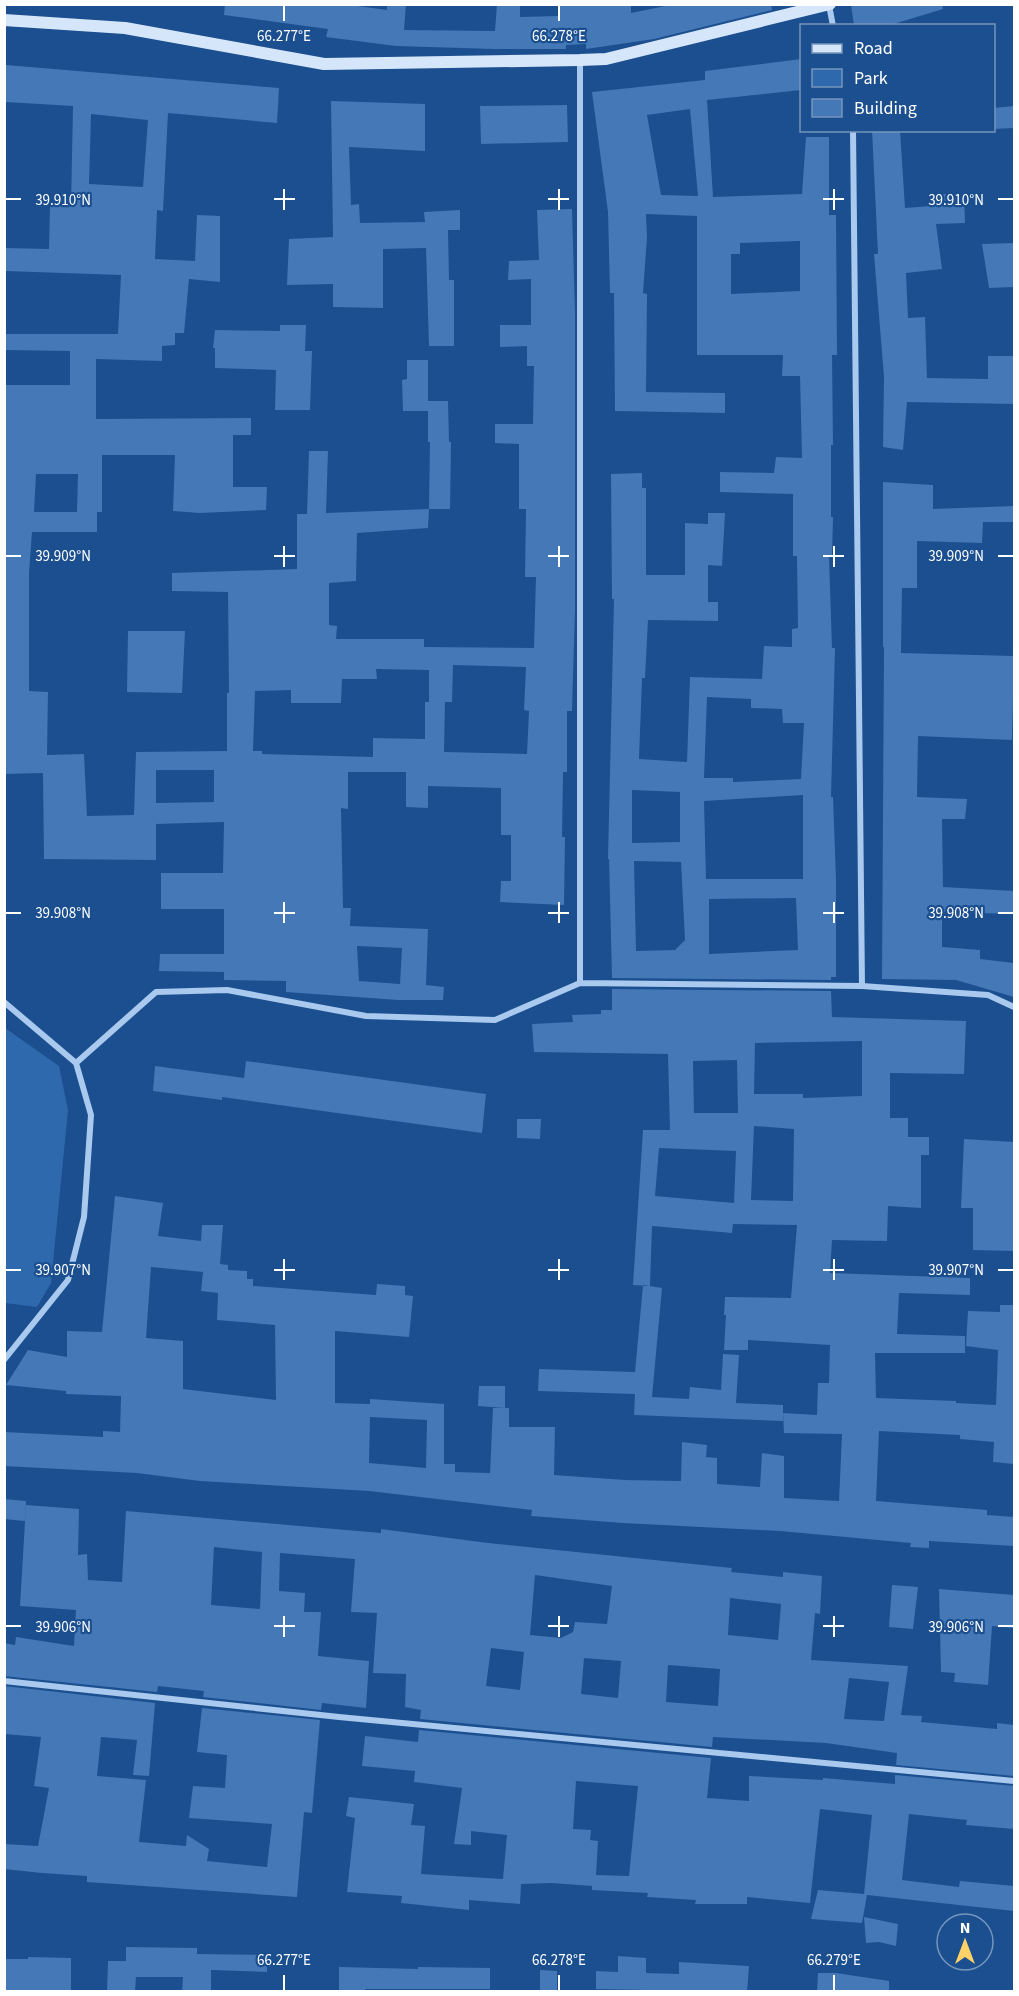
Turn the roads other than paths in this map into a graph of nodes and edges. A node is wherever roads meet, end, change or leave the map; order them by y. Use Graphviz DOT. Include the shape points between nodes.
graph roads {
  1 [pos="829,5"];
  2 [pos="4,20"];
  3 [pos="833,24"];
  4 [pos="580,60"];
  5 [pos="854,132"];
  6 [pos="580,983"];
  7 [pos="862,986"];
  8 [pos="4,1002"];
  9 [pos="1014,1007"];
  10 [pos="76,1063"];
  11 [pos="4,1360"];
  12 [pos="4,1681"];
  13 [pos="1014,1781"];
  1 -- 3 [label="street"];
  1 -- 4 [label="street" via="606,59"];
  2 -- 4 [label="street" via="124,28 324,64"];
  4 -- 6 [label="street"];
  5 -- 7 [label="street"];
  6 -- 7 [label="street"];
  6 -- 10 [label="street" via="495,1020 366,1016 227,990 156,992"];
  7 -- 9 [label="street" via="988,994"];
  8 -- 10 [label="street"];
  10 -- 11 [label="street" via="91,1115 84,1218 68,1280"];
  12 -- 13 [label="street"];
}
